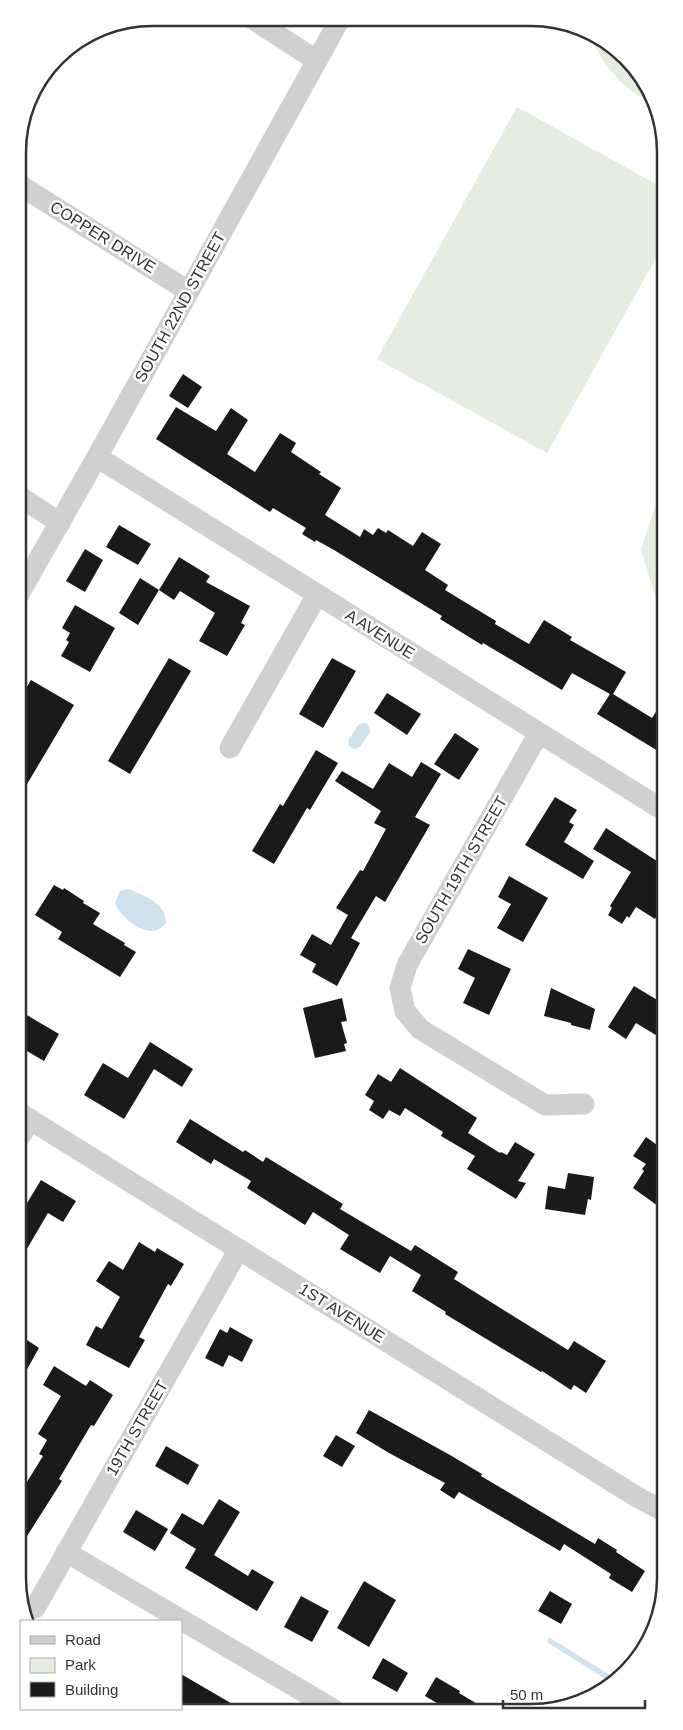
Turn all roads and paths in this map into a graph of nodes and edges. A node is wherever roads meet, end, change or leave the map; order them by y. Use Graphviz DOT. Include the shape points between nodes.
graph roads {
  1 [pos="263,26"];
  2 [pos="336,26"];
  3 [pos="316,60"];
  4 [pos="27,190"];
  5 [pos="188,291"];
  6 [pos="97,457"];
  7 [pos="27,501"];
  8 [pos="60,523"];
  9 [pos="27,581"];
  10 [pos="317,595"];
  11 [pos="539,733"];
  12 [pos="230,748"];
  13 [pos="657,806"];
  14 [pos="584,1104"];
  15 [pos="26,1124"];
  16 [pos="239,1249"];
  17 [pos="656,1507"];
  18 [pos="66,1552"];
  19 [pos="35,1608"];
  20 [pos="182,1620"];
  21 [pos="182,1620"];
  22 [pos="324,1704"];
  1 -- 3 [label="street"];
  2 -- 3 [label="street, SOUTH 22ND STREET"];
  3 -- 5 [label="street, SOUTH 22ND STREET"];
  4 -- 5 [label="street, COPPER DRIVE"];
  5 -- 6 [label="street, SOUTH 22ND STREET"];
  6 -- 8 [label="street, SOUTH 22ND STREET"];
  6 -- 10 [label="street, A AVENUE"];
  7 -- 8 [label="street"];
  8 -- 9 [label="street, SOUTH 22ND STREET"];
  10 -- 11 [label="street, A AVENUE"];
  10 -- 12 [label="street"];
  11 -- 13 [label="street, A AVENUE"];
  11 -- 14 [label="street, SOUTH 19TH STREET" via="407,965 400,988 405,1011 420,1029 544,1105"];
  15 -- 16 [label="street, 1ST AVENUE"];
  16 -- 17 [label="street, 1ST AVENUE"];
  16 -- 18 [label="street, 19TH STREET"];
  18 -- 19 [label="street, 19TH STREET"];
  18 -- 21 [label="street"];
  20 -- 22 [label="street"];
}
